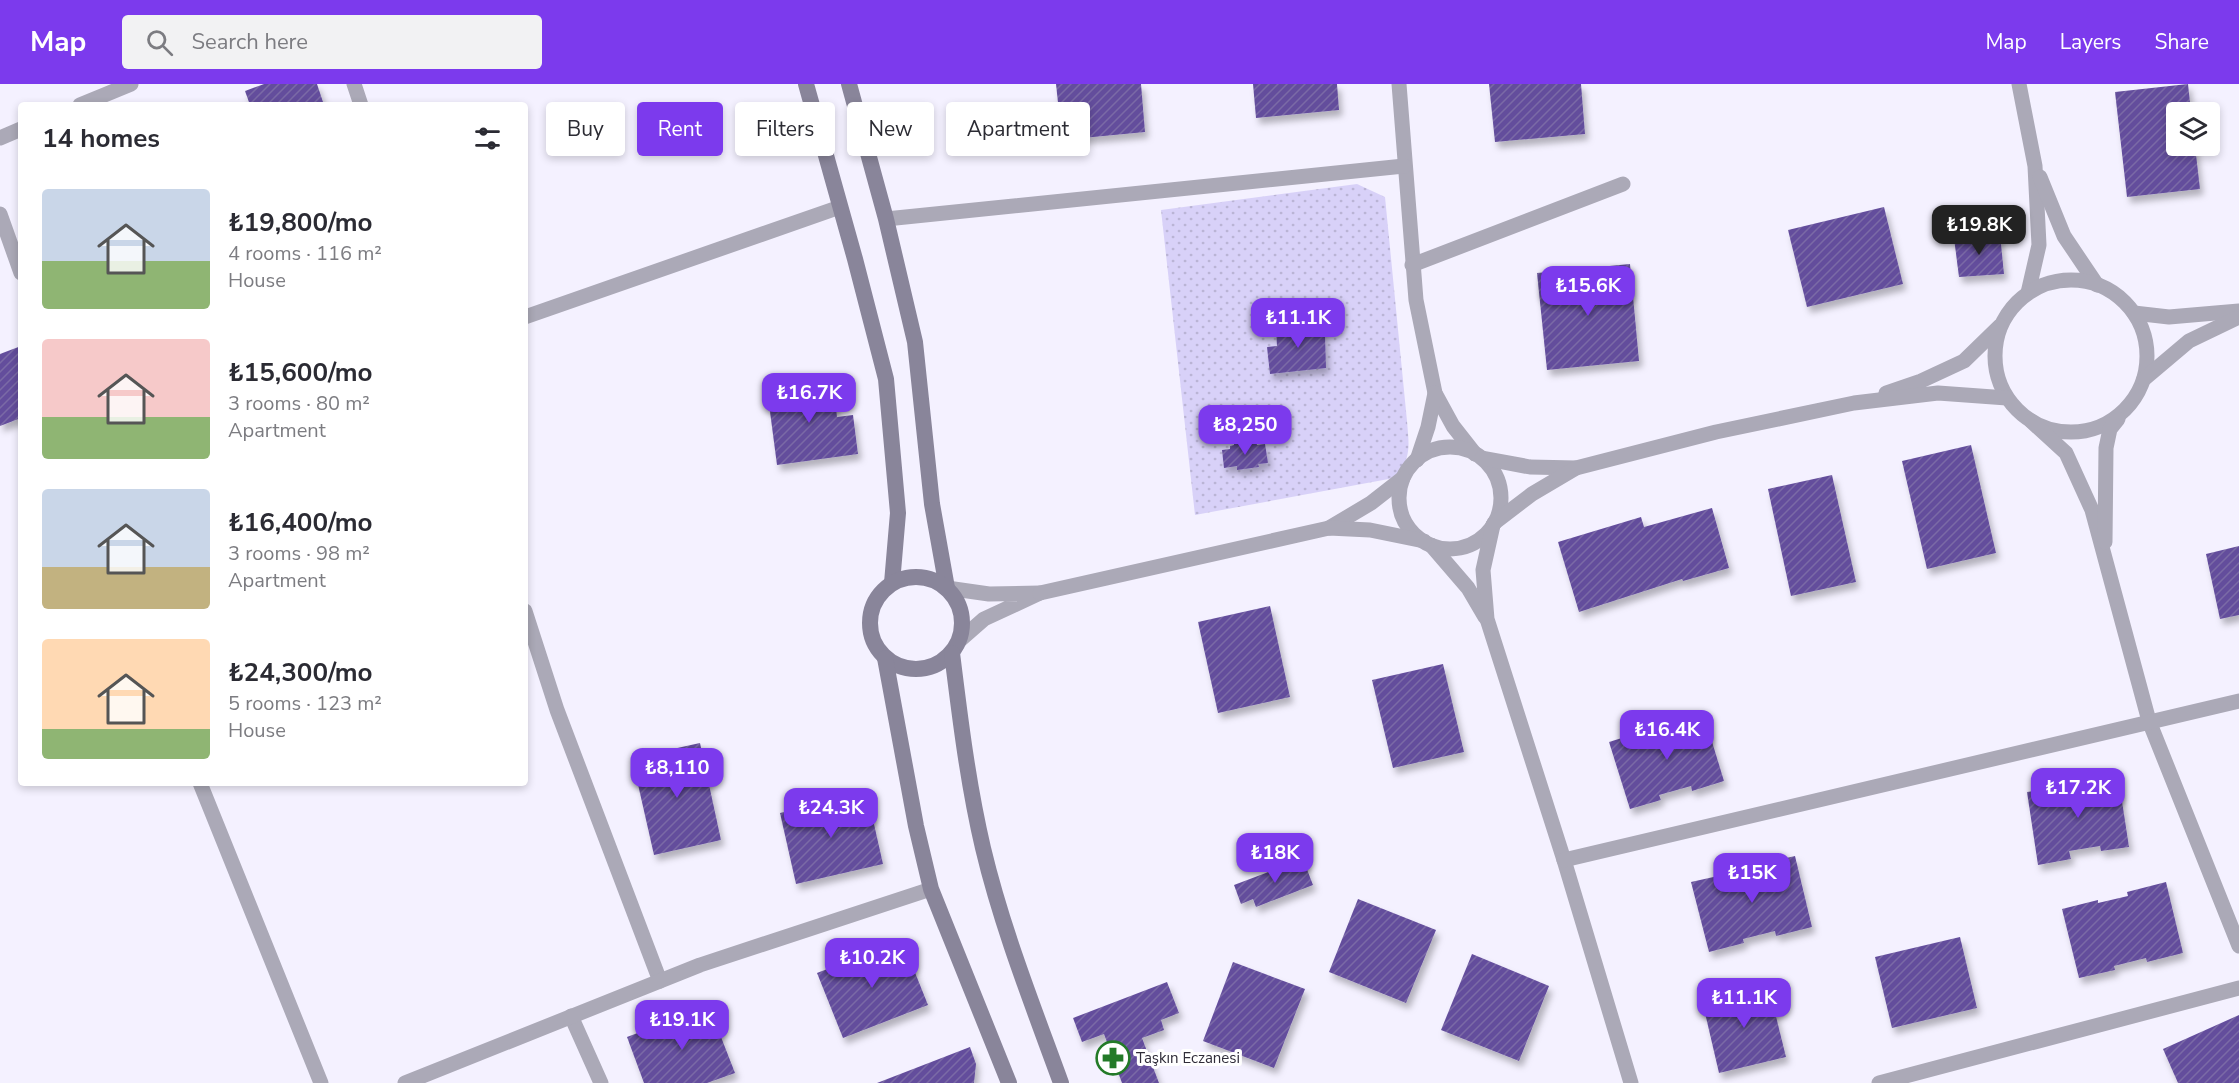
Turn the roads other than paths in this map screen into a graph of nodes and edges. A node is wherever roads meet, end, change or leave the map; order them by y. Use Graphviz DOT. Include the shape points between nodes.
graph roads {
  1 [pos="131,84"];
  2 [pos="354,84"];
  3 [pos="806,84"];
  4 [pos="849,84"];
  5 [pos="1399,84"];
  6 [pos="2019,84"];
  7 [pos="87,102"];
  8 [pos="360,102"];
  9 [pos="18,130"];
  10 [pos="0,138"];
  11 [pos="1404,166"];
  12 [pos="2036,166"];
  13 [pos="1623,184"];
  14 [pos="840,207"];
  15 [pos="0,214"];
  16 [pos="886,219"];
  17 [pos="18,265"];
  18 [pos="1412,266"];
  19 [pos="2097,285"];
  20 [pos="2028,293"];
  21 [pos="2239,311"];
  22 [pos="2134,313"];
  23 [pos="528,316"];
  24 [pos="2239,317"];
  25 [pos="2002,324"];
  26 [pos="2144,378"];
  27 [pos="1434,393"];
  28 [pos="2007,398"];
  29 [pos="1854,403"];
  30 [pos="2121,413"];
  31 [pos="2031,422"];
  32 [pos="1478,456"];
  33 [pos="1417,460"];
  34 [pos="1576,468"];
  35 [pos="1403,478"];
  36 [pos="1493,524"];
  37 [pos="1329,528"];
  38 [pos="1428,543"];
  39 [pos="2105,560"];
  40 [pos="892,583"];
  41 [pos="947,588"];
  42 [pos="1040,593"];
  43 [pos="1487,619"];
  44 [pos="528,620"];
  45 [pos="956,647"];
  46 [pos="885,658"];
  47 [pos="2239,701"];
  48 [pos="2149,722"];
  49 [pos="201,786"];
  50 [pos="1564,860"];
  51 [pos="931,889"];
  52 [pos="2239,946"];
  53 [pos="660,981"];
  54 [pos="2239,988"];
  55 [pos="571,1017"];
  56 [pos="321,1083"];
  57 [pos="405,1083"];
  58 [pos="601,1083"];
  59 [pos="1009,1083"];
  60 [pos="1061,1083"];
  61 [pos="1631,1083"];
  62 [pos="1879,1083"];
  1 -- 7 [label="street"];
  2 -- 8 [label="street"];
  3 -- 14 [label="main road"];
  4 -- 16 [label="main road"];
  5 -- 11 [label="street"];
  6 -- 12 [label="street"];
  9 -- 10 [label="street"];
  11 -- 16 [label="street"];
  11 -- 18 [label="street"];
  12 -- 19 [label="street" via="2064,236"];
  12 -- 20 [label="street" via="2039,245"];
  13 -- 18 [label="street"];
  14 -- 23 [label="street"];
  14 -- 40 [label="main road" via="886,379 898,513"];
  15 -- 17 [label="street"];
  16 -- 41 [label="main road" via="915,342 932,504"];
  18 -- 27 [label="street"];
  19 -- 20 [label="street" via="2068,280"];
  19 -- 22 [label="street" via="2122,299"];
  20 -- 25 [label="street"];
  21 -- 22 [label="street" via="2169,317"];
  22 -- 26 [label="street" via="2147,350"];
  24 -- 26 [label="street" via="2189,340"];
  25 -- 28 [label="street" via="1995,346 1996,369"];
  25 -- 29 [label="street" via="1964,361"];
  26 -- 30 [label="street" via="2139,392"];
  27 -- 32 [label="street" via="1453,426"];
  27 -- 33 [label="street"];
  28 -- 29 [label="street" via="1938,393"];
  28 -- 31 [label="street"];
  29 -- 34 [label="street" via="1716,432"];
  30 -- 31 [label="street" via="2105,425 2080,432 2055,431"];
  30 -- 39 [label="street" via="2110,429 2106,448"];
  31 -- 39 [label="street" via="2066,453 2092,510"];
  32 -- 33 [label="street" via="1452,447 1438,448"];
  32 -- 34 [label="street" via="1530,467"];
  32 -- 36 [label="street" via="1498,479 1501,496"];
  33 -- 35 [label="street"];
  34 -- 36 [label="street" via="1532,494"];
  35 -- 37 [label="street"];
  35 -- 38 [label="street" via="1399,503 1404,520 1413,534"];
  36 -- 38 [label="street" via="1478,541 1462,548 1445,549"];
  36 -- 43 [label="street" via="1483,570"];
  37 -- 38 [label="street" via="1370,530"];
  37 -- 42 [label="street"];
  38 -- 43 [label="street" via="1468,588"];
  39 -- 48 [label="street"];
  40 -- 41 [label="main road" via="920,577"];
  40 -- 46 [label="main road" via="880,593 870,620 876,647"];
  41 -- 42 [label="street" via="988,594"];
  41 -- 45 [label="main road" via="962,612 963,626"];
  42 -- 45 [label="street" via="984,619"];
  43 -- 50 [label="street"];
  44 -- 53 [label="street" via="557,710"];
  45 -- 46 [label="main road" via="941,663 927,668 898,666"];
  45 -- 60 [label="main road" via="965,752 983,847 1018,965"];
  46 -- 51 [label="main road"];
  47 -- 48 [label="street"];
  48 -- 50 [label="street"];
  48 -- 52 [label="street"];
  49 -- 56 [label="street"];
  50 -- 61 [label="street"];
  51 -- 53 [label="street"];
  51 -- 59 [label="main road"];
  53 -- 55 [label="street"];
  54 -- 62 [label="street"];
  55 -- 57 [label="street"];
  55 -- 58 [label="street"];
}
